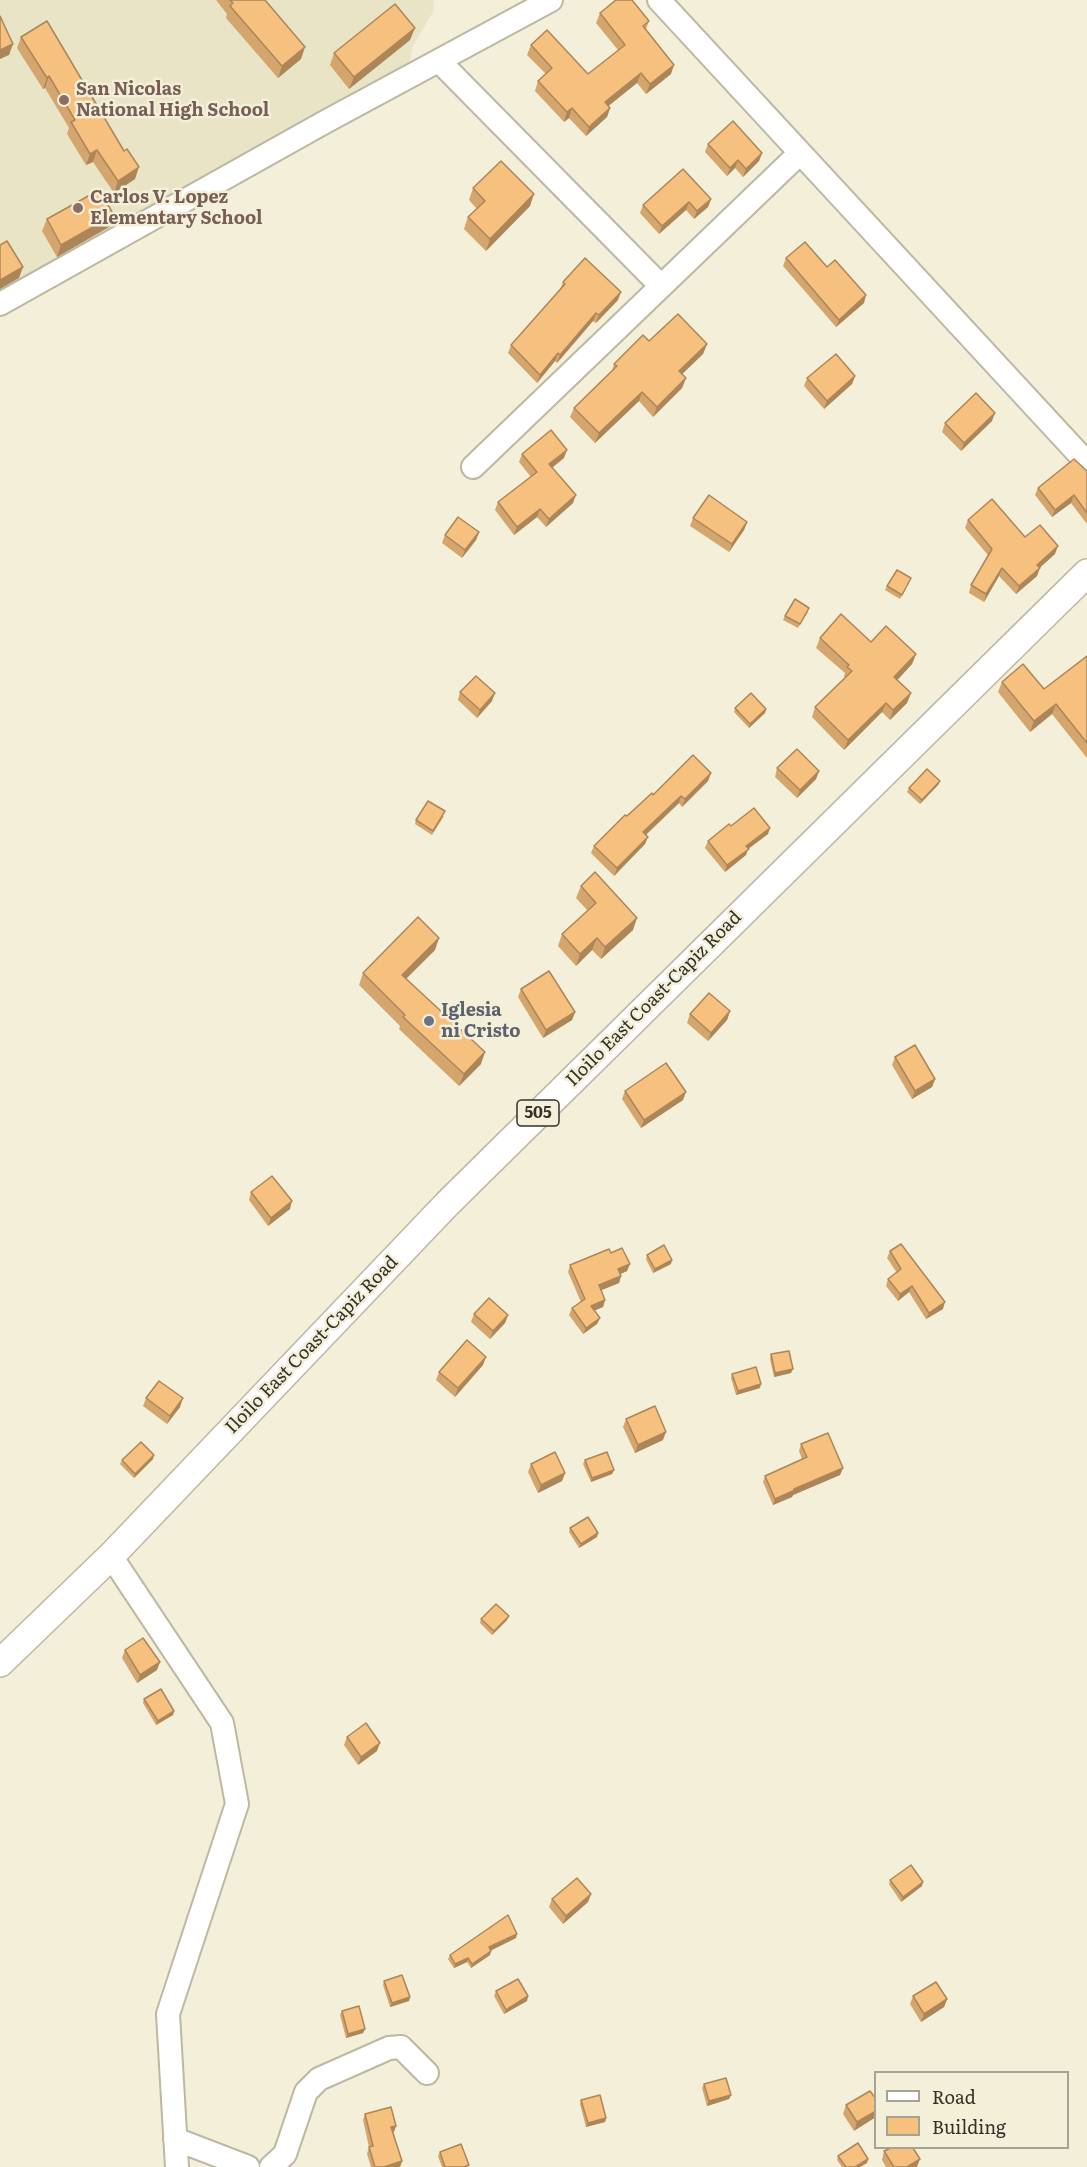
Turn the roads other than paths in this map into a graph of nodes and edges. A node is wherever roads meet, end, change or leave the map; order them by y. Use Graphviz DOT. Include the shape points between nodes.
graph roads {
  1 [pos="551,0"];
  2 [pos="659,0"];
  3 [pos="439,61"];
  4 [pos="800,153"];
  5 [pos="661,286"];
  6 [pos="0,304"];
  7 [pos="1087,464"];
  8 [pos="473,467"];
  9 [pos="1087,573"];
  10 [pos="111,1556"];
  11 [pos="0,1663"];
  12 [pos="427,2073"];
  13 [pos="175,2139"];
  14 [pos="177,2167"];
  15 [pos="248,2167"];
  16 [pos="271,2167"];
  1 -- 3 [label="street"];
  2 -- 4 [label="street"];
  3 -- 5 [label="street"];
  3 -- 6 [label="street"];
  4 -- 5 [label="street"];
  4 -- 7 [label="street"];
  5 -- 8 [label="street"];
  9 -- 10 [label="main road, Iloilo East Coast-Capiz Road / 505" via="448,1203"];
  10 -- 11 [label="main road, Iloilo East Coast-Capiz Road / 505"];
  10 -- 13 [label="street" via="222,1723 237,1804 168,2014"];
  12 -- 16 [label="street" via="401,2047 389,2048 319,2079 306,2092 285,2154"];
  13 -- 14 [label="street"];
  13 -- 15 [label="street"];
}
